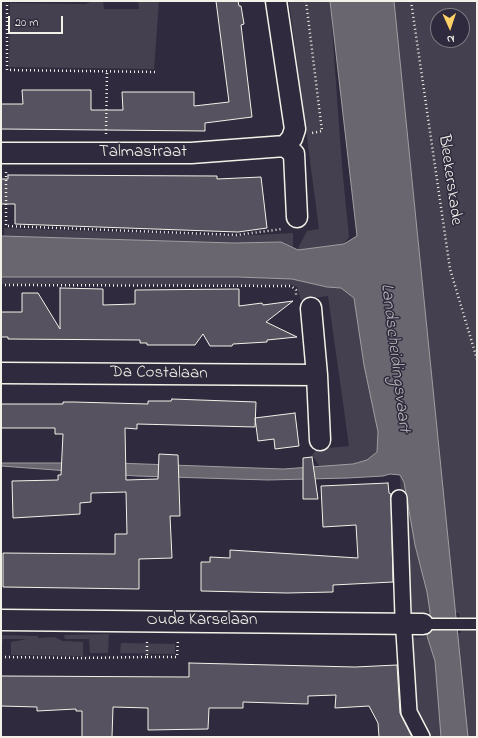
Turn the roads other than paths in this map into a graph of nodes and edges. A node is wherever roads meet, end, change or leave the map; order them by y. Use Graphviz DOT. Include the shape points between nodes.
graph roads {
  1 [pos="276,1"];
  2 [pos="289,142"];
  3 [pos="3,153"];
  4 [pos="297,217"];
  5 [pos="311,308"];
  6 [pos="1,373"];
  7 [pos="317,375"];
  8 [pos="320,440"];
  9 [pos="399,498"];
  10 [pos="1,620"];
  11 [pos="403,623"];
  12 [pos="424,624"];
  13 [pos="477,624"];
  14 [pos="422,737"];
  1 -- 2 [label="street" via="294,129"];
  2 -- 3 [label="street, Talmastraat" via="191,154"];
  2 -- 4 [label="street" via="294,154"];
  5 -- 7 [label="street"];
  6 -- 7 [label="street, Da Costalaan"];
  7 -- 8 [label="street"];
  9 -- 11 [label="street"];
  10 -- 11 [label="street, Oude Karselaan"];
  11 -- 12 [label="street, Oude Karselaan"];
  11 -- 14 [label="street" via="409,712"];
  12 -- 13 [label="lane, Oude Karselaan"];
}
